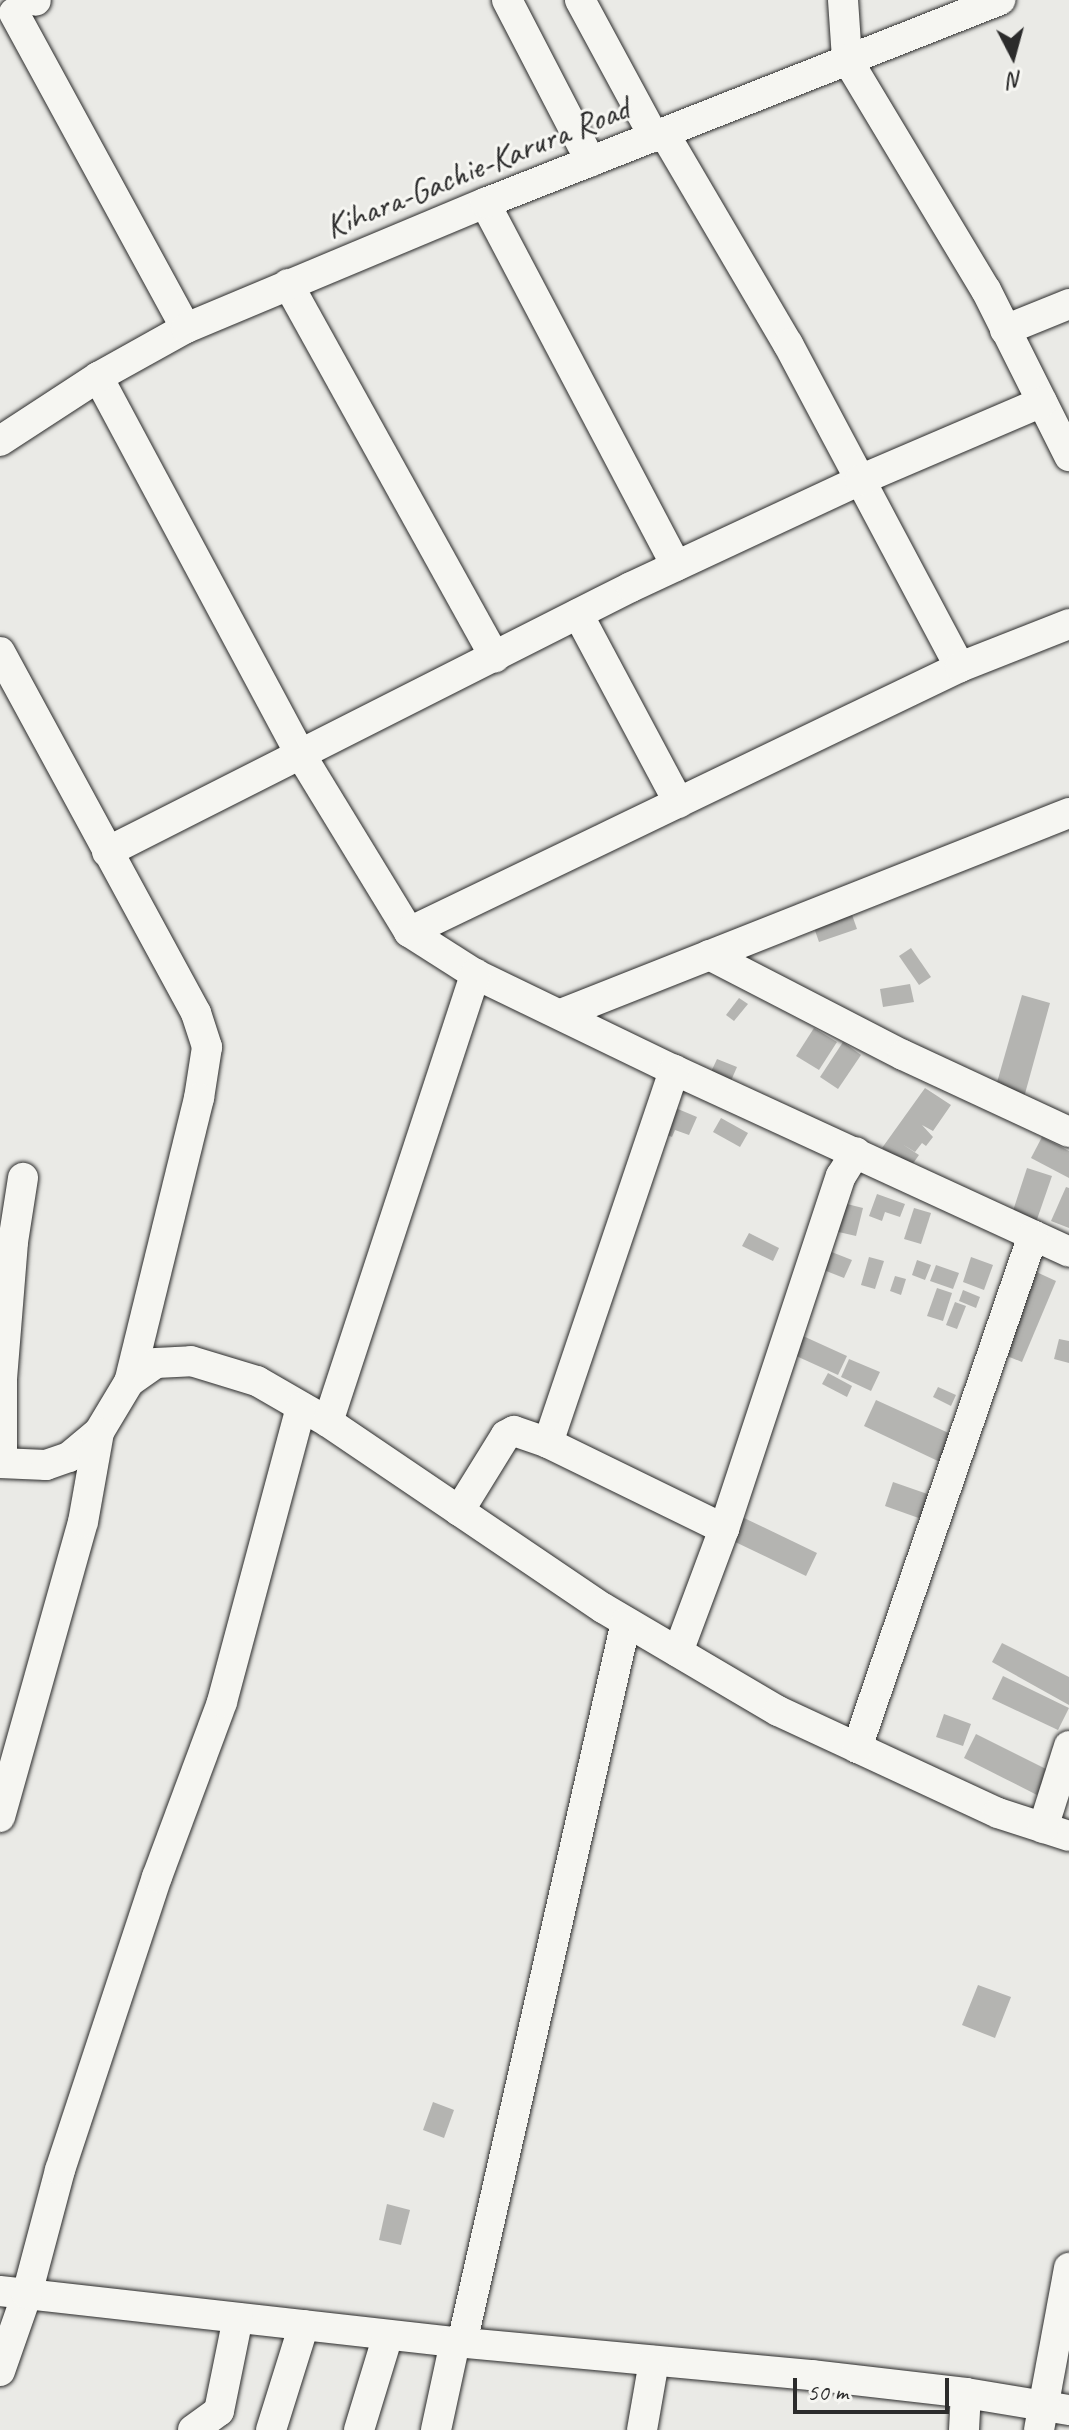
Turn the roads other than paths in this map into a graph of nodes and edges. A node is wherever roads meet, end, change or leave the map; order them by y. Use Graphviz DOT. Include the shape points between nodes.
graph roads {
  1 [pos="507,0"];
  2 [pos="580,0"];
  3 [pos="843,0"];
  4 [pos="1000,0"];
  5 [pos="25,7"];
  6 [pos="946,10"];
  7 [pos="847,59"];
  8 [pos="659,135"];
  9 [pos="591,162"];
  10 [pos="485,203"];
  11 [pos="288,284"];
  12 [pos="1069,304"];
  13 [pos="186,328"];
  14 [pos="1005,330"];
  15 [pos="98,377"];
  16 [pos="1042,402"];
  17 [pos="0,441"];
  18 [pos="1069,456"];
  19 [pos="860,480"];
  20 [pos="676,566"];
  21 [pos="578,614"];
  22 [pos="1069,624"];
  23 [pos="0,652"];
  24 [pos="495,657"];
  25 [pos="960,667"];
  26 [pos="301,755"];
  27 [pos="679,803"];
  28 [pos="1069,813"];
  29 [pos="107,852"];
  30 [pos="409,932"];
  31 [pos="709,955"];
  32 [pos="475,974"];
  33 [pos="561,1014"];
  34 [pos="674,1070"];
  35 [pos="1069,1132"];
  36 [pos="856,1152"];
  37 [pos="23,1178"];
  38 [pos="1033,1235"];
  39 [pos="1069,1252"];
  40 [pos="129,1382"];
  41 [pos="301,1407"];
  42 [pos="328,1422"];
  43 [pos="99,1432"];
  44 [pos="548,1443"];
  45 [pos="1,1463"];
  46 [pos="459,1511"];
  47 [pos="724,1529"];
  48 [pos="626,1622"];
  49 [pos="678,1652"];
  50 [pos="1069,1746"];
  51 [pos="857,1748"];
  52 [pos="0,1817"];
  53 [pos="1056,1832"];
  54 [pos="1069,2268"];
  55 [pos="13,2292"];
  56 [pos="238,2318"];
  57 [pos="304,2325"];
  58 [pos="388,2335"];
  59 [pos="458,2343"];
  60 [pos="654,2361"];
  61 [pos="0,2371"];
  62 [pos="966,2393"];
  63 [pos="1051,2415"];
  64 [pos="193,2430"];
  65 [pos="271,2430"];
  66 [pos="359,2430"];
  67 [pos="436,2430"];
  68 [pos="642,2430"];
  69 [pos="964,2430"];
  1 -- 9 [label="street"];
  2 -- 8 [label="street"];
  3 -- 7 [label="street"];
  4 -- 6 [label="street, Kihara-Gachie-Karura Road"];
  5 -- 13 [label="street"];
  6 -- 7 [label="street, Kihara-Gachie-Karura Road"];
  7 -- 8 [label="street, Kihara-Gachie-Karura Road"];
  7 -- 14 [label="street"];
  8 -- 9 [label="street, Kihara-Gachie-Karura Road"];
  8 -- 19 [label="street" via="788,344"];
  9 -- 10 [label="street, Kihara-Gachie-Karura Road"];
  10 -- 11 [label="street, Kihara-Gachie-Karura Road"];
  10 -- 20 [label="street"];
  11 -- 13 [label="street, Kihara-Gachie-Karura Road"];
  11 -- 24 [label="street"];
  12 -- 14 [label="street"];
  13 -- 15 [label="street, Kihara-Gachie-Karura Road"];
  14 -- 16 [label="street"];
  15 -- 17 [label="street, Kihara-Gachie-Karura Road"];
  15 -- 26 [label="street"];
  16 -- 18 [label="street"];
  16 -- 19 [label="street"];
  19 -- 20 [label="street"];
  19 -- 25 [label="street"];
  20 -- 21 [label="street"];
  21 -- 24 [label="street"];
  21 -- 27 [label="street"];
  22 -- 25 [label="street"];
  23 -- 29 [label="street"];
  24 -- 26 [label="street"];
  25 -- 27 [label="street"];
  26 -- 29 [label="street"];
  26 -- 30 [label="street"];
  27 -- 30 [label="street"];
  28 -- 31 [label="street"];
  29 -- 40 [label="street" via="196,1013 207,1047"];
  30 -- 32 [label="street"];
  31 -- 33 [label="street"];
  31 -- 35 [label="street" via="903,1055"];
  32 -- 33 [label="street"];
  32 -- 42 [label="street"];
  33 -- 34 [label="street"];
  34 -- 36 [label="street"];
  34 -- 44 [label="street"];
  36 -- 38 [label="street"];
  36 -- 47 [label="street" via="841,1176"];
  37 -- 45 [label="street" via="2,1379"];
  38 -- 39 [label="street"];
  38 -- 51 [label="street"];
  40 -- 41 [label="street" via="156,1363 191,1361 257,1381"];
  40 -- 43 [label="street"];
  41 -- 42 [label="street"];
  41 -- 55 [label="street" via="222,1702"];
  42 -- 46 [label="street"];
  43 -- 45 [label="street" via="69,1457 46,1465"];
  43 -- 52 [label="street" via="83,1522"];
  44 -- 46 [label="street" via="524,1432 506,1435"];
  44 -- 47 [label="street"];
  46 -- 48 [label="street"];
  47 -- 49 [label="street"];
  48 -- 49 [label="street"];
  48 -- 59 [label="street"];
  49 -- 51 [label="street" via="778,1711"];
  50 -- 53 [label="street"];
  51 -- 53 [label="street" via="998,1813"];
  54 -- 63 [label="street"];
  55 -- 56 [label="street"];
  55 -- 61 [label="street"];
  56 -- 57 [label="street"];
  56 -- 64 [label="street" via="219,2411"];
  57 -- 58 [label="street"];
  57 -- 65 [label="street"];
  58 -- 59 [label="street"];
  58 -- 66 [label="street"];
  59 -- 60 [label="street"];
  59 -- 67 [label="street"];
  60 -- 62 [label="street"];
  60 -- 68 [label="street"];
  62 -- 63 [label="street"];
  62 -- 69 [label="street"];
}
